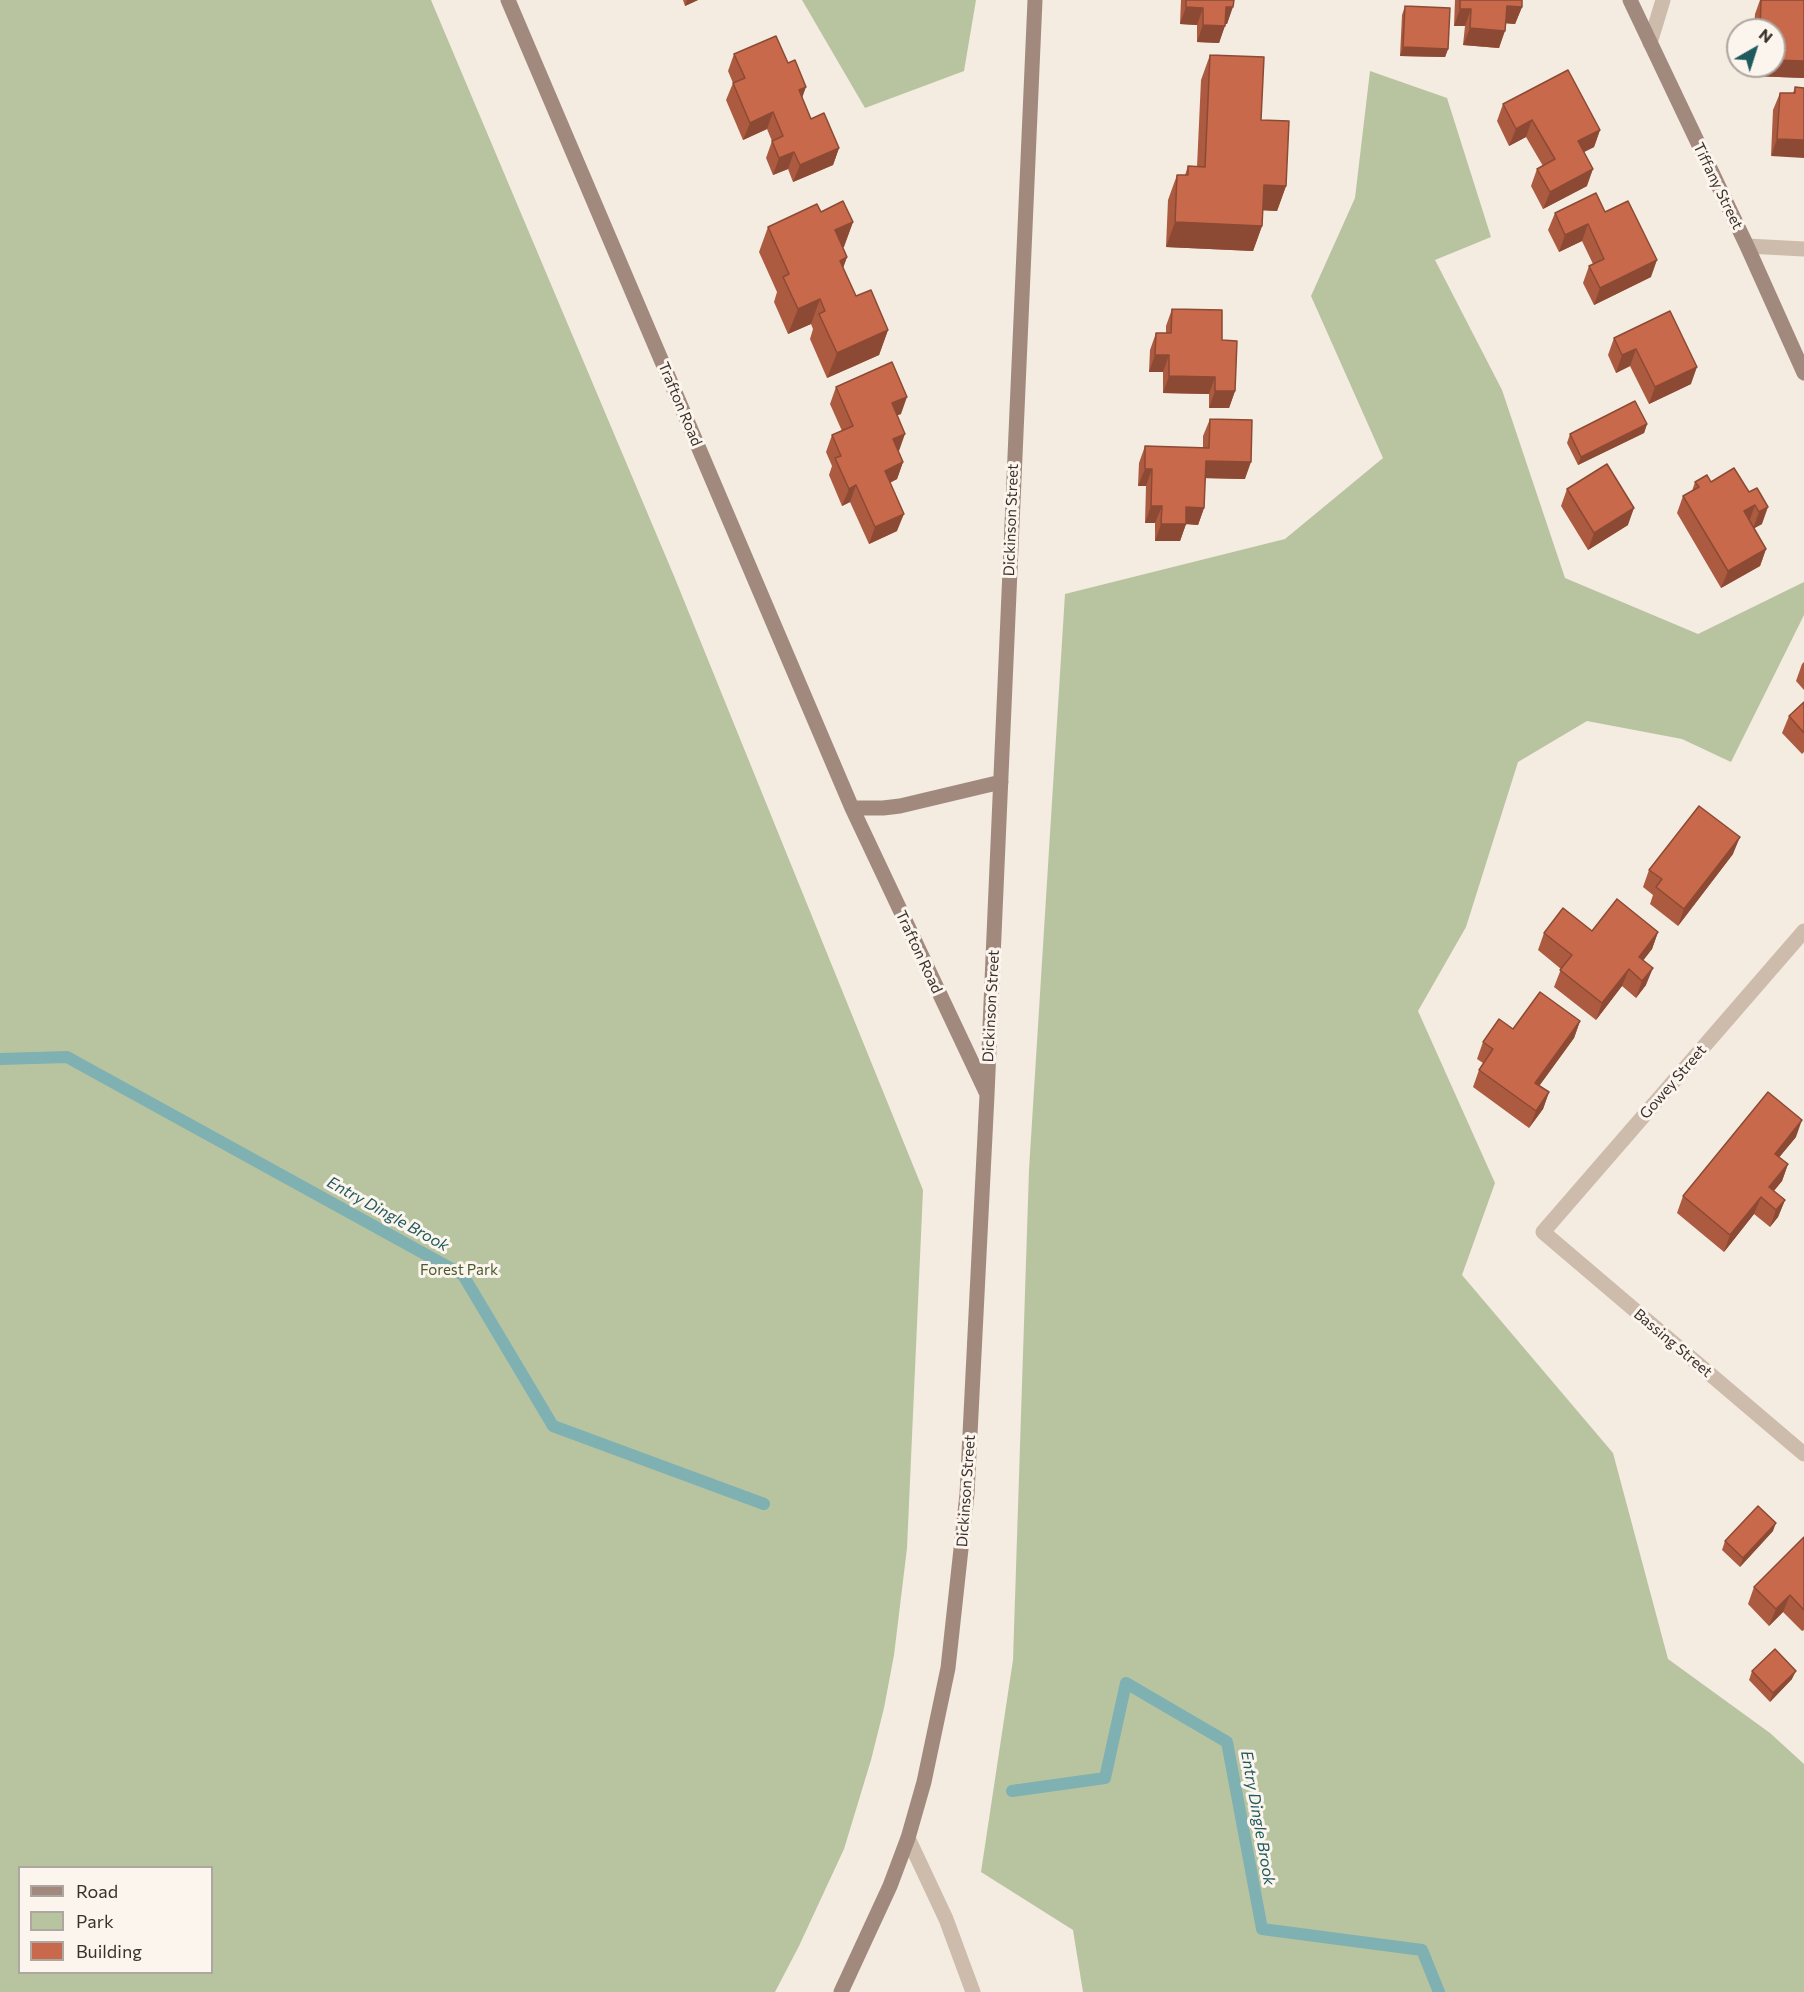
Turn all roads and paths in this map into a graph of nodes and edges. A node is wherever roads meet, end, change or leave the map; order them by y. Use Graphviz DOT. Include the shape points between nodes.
graph roads {
  1 [pos="508,0"];
  2 [pos="1035,0"];
  3 [pos="1630,0"];
  4 [pos="1663,0"];
  5 [pos="1650,43"];
  6 [pos="1747,246"];
  7 [pos="1804,249"];
  8 [pos="1804,373"];
  9 [pos="1001,782"];
  10 [pos="852,808"];
  11 [pos="1804,931"];
  12 [pos="987,1095"];
  13 [pos="1543,1232"];
  14 [pos="1804,1454"];
  15 [pos="908,1838"];
  16 [pos="841,1992"];
  17 [pos="973,1992"];
  1 -- 10 [label="main road, Trafton Road"];
  2 -- 9 [label="main road, Dickinson Street"];
  3 -- 5 [label="main road, Tiffany Street"];
  4 -- 5 [label="street"];
  5 -- 6 [label="main road, Tiffany Street"];
  6 -- 7 [label="street"];
  6 -- 8 [label="main road, Tiffany Street"];
  9 -- 10 [label="main road" via="900,806"];
  9 -- 12 [label="main road, Dickinson Street"];
  10 -- 12 [label="main road, Trafton Road"];
  11 -- 13 [label="street, Gowey Street"];
  12 -- 15 [label="main road, Dickinson Street" via="967,1494 956,1610 937,1725"];
  13 -- 14 [label="street, Bassing Street"];
  15 -- 16 [label="main road, Dickinson Street"];
  15 -- 17 [label="street" via="946,1919"];
}
